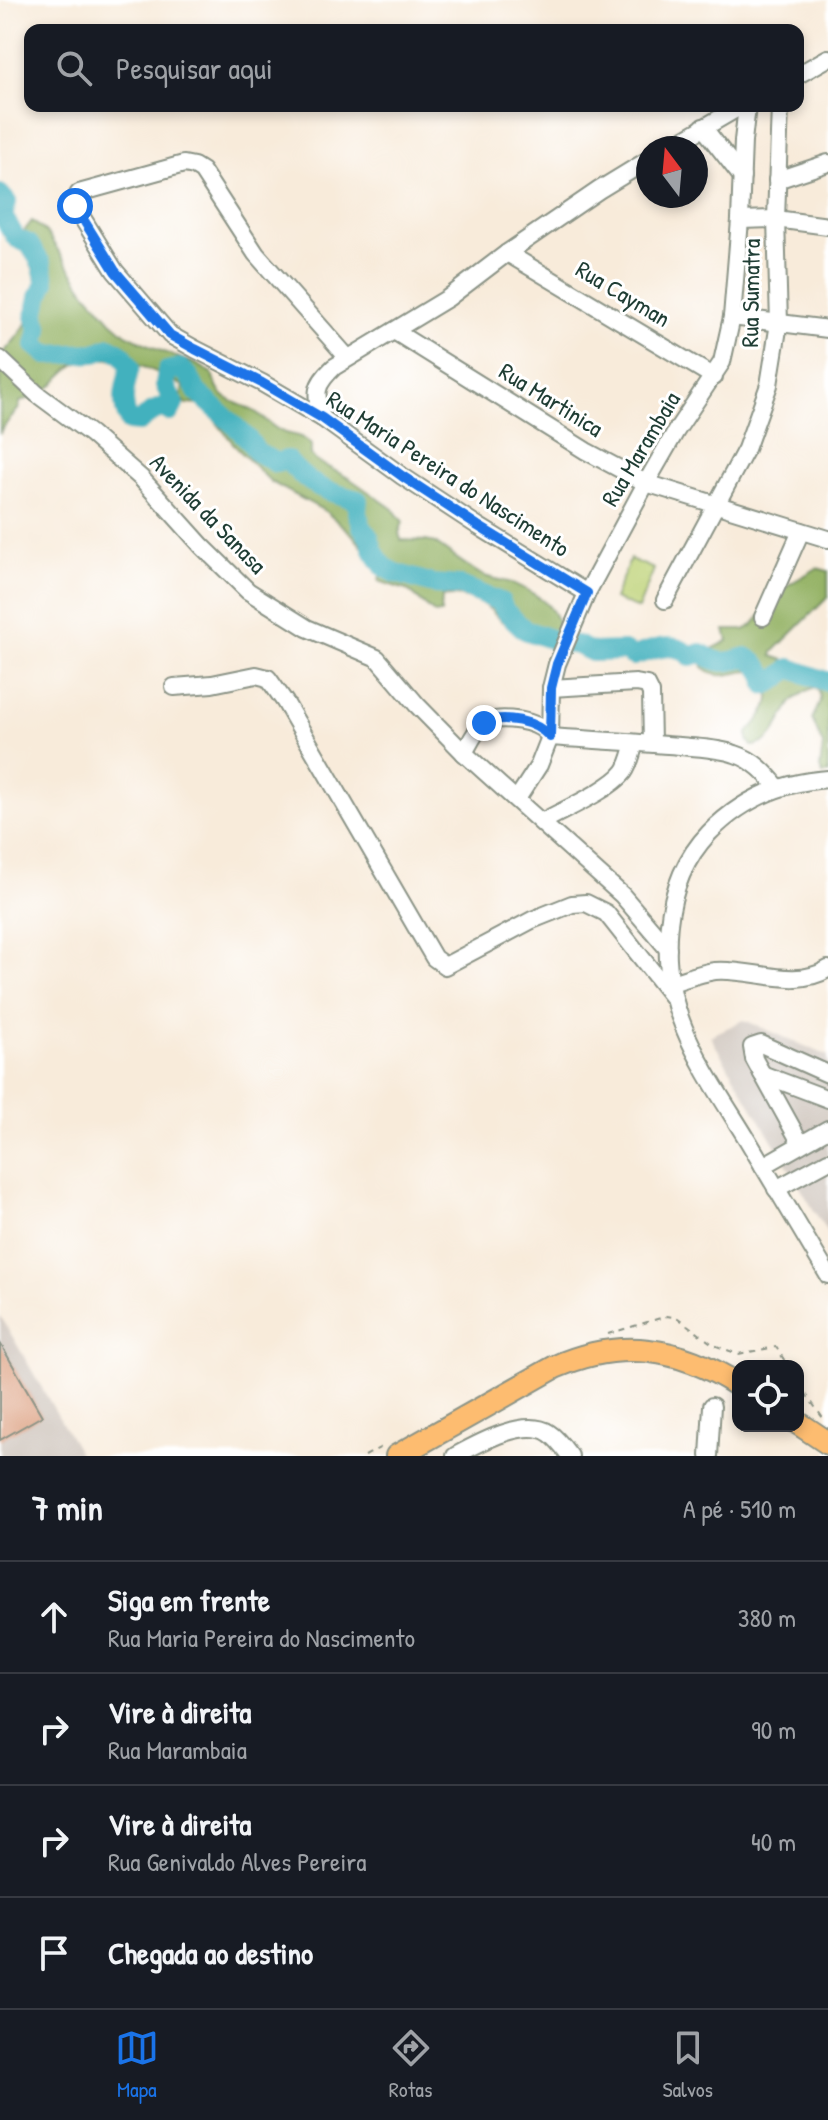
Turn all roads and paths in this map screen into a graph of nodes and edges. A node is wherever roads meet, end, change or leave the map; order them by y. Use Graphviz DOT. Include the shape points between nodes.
graph roads {
  1 [pos="828,58"];
  2 [pos="804,72"];
  3 [pos="732,112"];
  4 [pos="744,112"];
  5 [pos="780,112"];
  6 [pos="703,127"];
  7 [pos="688,136"];
  8 [pos="828,163"];
  9 [pos="636,167"];
  10 [pos="742,177"];
  11 [pos="777,180"];
  12 [pos="776,219"];
  13 [pos="740,220"];
  14 [pos="828,226"];
  15 [pos="507,253"];
  16 [pos="732,317"];
  17 [pos="779,323"];
  18 [pos="828,329"];
  19 [pos="394,331"];
  20 [pos="347,357"];
  21 [pos="0,359"];
  22 [pos="714,377"];
  23 [pos="322,418"];
  24 [pos="646,483"];
  25 [pos="716,503"];
  26 [pos="801,531"];
  27 [pos="828,539"];
  28 [pos="587,593"];
  29 [pos="665,600"];
  30 [pos="763,617"];
  31 [pos="174,687"];
  32 [pos="551,688"];
  33 [pos="550,737"];
  34 [pos="644,743"];
  35 [pos="464,753"];
  36 [pos="828,779"];
  37 [pos="778,788"];
  38 [pos="517,799"];
  39 [pos="542,822"];
  40 [pos="668,949"];
  41 [pos="828,969"];
  42 [pos="672,991"];
  43 [pos="762,1074"];
  44 [pos="828,1074"];
  45 [pos="828,1099"];
  46 [pos="828,1129"];
  47 [pos="801,1144"];
  48 [pos="828,1161"];
  49 [pos="763,1166"];
  50 [pos="776,1189"];
  51 [pos="828,1275"];
  52 [pos="732,1381"];
  53 [pos="804,1393"];
  54 [pos="712,1406"];
  55 [pos="828,1423"];
  56 [pos="804,1427"];
  57 [pos="828,1443"];
  58 [pos="397,1456"];
  59 [pos="455,1456"];
  60 [pos="570,1456"];
  61 [pos="709,1456"];
  1 -- 2 [label="street"];
  3 -- 6 [label="street"];
  4 -- 10 [label="street, Rua Marambaia"];
  5 -- 11 [label="street, Rua Sumatra"];
  6 -- 7 [label="street"];
  6 -- 10 [label="street"];
  8 -- 11 [label="street"];
  9 -- 15 [label="street"];
  10 -- 13 [label="street, Rua Marambaia"];
  11 -- 12 [label="street, Rua Sumatra"];
  12 -- 13 [label="street"];
  12 -- 14 [label="street"];
  12 -- 17 [label="street, Rua Sumatra"];
  13 -- 16 [label="street, Rua Marambaia"];
  15 -- 19 [label="street"];
  15 -- 22 [label="street, Rua Cayman"];
  16 -- 17 [label="street"];
  16 -- 22 [label="street, Rua Marambaia"];
  17 -- 18 [label="street"];
  17 -- 25 [label="street, Rua Sumatra" via="761,411"];
  19 -- 20 [label="street"];
  19 -- 24 [label="street, Rua Martinica"];
  20 -- 23 [label="street" via="318,387"];
  20 -- 23 [label="street, Rua Maria Pereira do Nascimento" via="256,254 194,166 184,164 79,193 75,206 115,271 170,335"];
  21 -- 35 [label="street, Avenida da Sanasa" via="141,478 248,591 307,628 377,658"];
  22 -- 24 [label="street, Rua Marambaia"];
  23 -- 28 [label="street, Rua Maria Pereira do Nascimento" via="440,501"];
  24 -- 25 [label="street, Rua Martinica"];
  24 -- 28 [label="street, Rua Marambaia"];
  25 -- 26 [label="street, Rua Martinica"];
  25 -- 29 [label="street, Rua Sumatra"];
  26 -- 27 [label="street, Rua Martinica"];
  26 -- 30 [label="street"];
  28 -- 32 [label="street, Rua Marambaia"];
  31 -- 42 [label="street" via="248,675 268,678 440,964 463,958 532,920 586,903 606,913"];
  32 -- 33 [label="street, Rua Marambaia"];
  32 -- 34 [label="street" via="647,685 651,693"];
  33 -- 34 [label="street"];
  33 -- 35 [label="street" via="533,724 497,719 480,726"];
  33 -- 38 [label="street, Rua Marambaia"];
  34 -- 37 [label="street" via="737,754 761,768"];
  34 -- 39 [label="street" via="618,778"];
  35 -- 38 [label="street, Avenida da Sanasa"];
  36 -- 37 [label="street"];
  37 -- 40 [label="street" via="737,809 698,844 670,910"];
  38 -- 39 [label="street, Avenida da Sanasa"];
  39 -- 40 [label="street, Avenida da Sanasa" via="622,895"];
  40 -- 42 [label="street"];
  41 -- 42 [label="street" via="804,979 716,971 699,974"];
  42 -- 49 [label="street" via="695,1051"];
  43 -- 44 [label="street" via="752,1050 758,1044"];
  43 -- 45 [label="street"];
  43 -- 47 [label="street"];
  46 -- 47 [label="street"];
  47 -- 49 [label="street"];
  48 -- 50 [label="street"];
  49 -- 50 [label="street"];
  50 -- 51 [label="street"];
  52 -- 58 [label="main road" via="679,1357 650,1350 609,1350 555,1367"];
  53 -- 55 [label="path"];
  54 -- 61 [label="street"];
  56 -- 57 [label="main road"];
  59 -- 60 [label="street" via="500,1435 531,1428 548,1432"];
}
